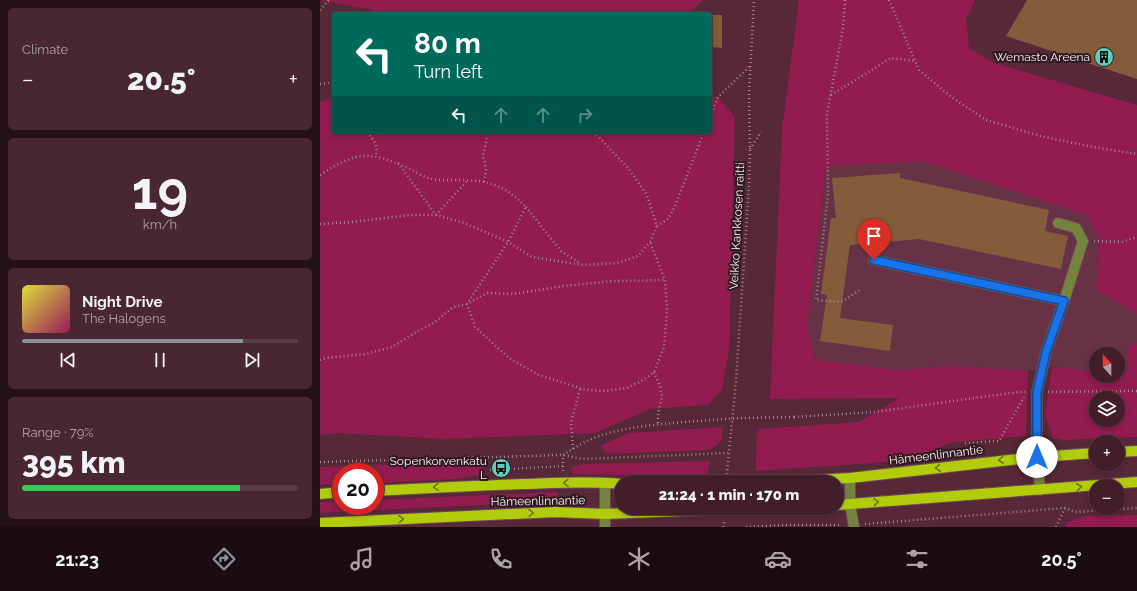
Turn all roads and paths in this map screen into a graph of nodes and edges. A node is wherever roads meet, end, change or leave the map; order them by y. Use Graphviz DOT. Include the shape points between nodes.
graph roads {
  1 [pos="331,0"];
  2 [pos="754,0"];
  3 [pos="845,0"];
  4 [pos="889,0"];
  5 [pos="320,10"];
  6 [pos="915,61"];
  7 [pos="750,66"];
  8 [pos="332,82"];
  9 [pos="320,84"];
  10 [pos="831,95"];
  11 [pos="712,112"];
  12 [pos="761,132"];
  13 [pos="369,134"];
  14 [pos="596,134"];
  15 [pos="703,134"];
  16 [pos="485,137"];
  17 [pos="750,149"];
  18 [pos="1137,154"];
  19 [pos="376,156"];
  20 [pos="397,163"];
  21 [pos="320,175"];
  22 [pos="468,180"];
  23 [pos="484,182"];
  24 [pos="526,207"];
  25 [pos="436,215"];
  26 [pos="1058,223"];
  27 [pos="320,224"];
  28 [pos="657,226"];
  29 [pos="1137,237"];
  30 [pos="1083,241"];
  31 [pos="508,242"];
  32 [pos="650,242"];
  33 [pos="874,260"];
  34 [pos="583,265"];
  35 [pos="665,280"];
  36 [pos="860,290"];
  37 [pos="1064,301"];
  38 [pos="467,304"];
  39 [pos="320,360"];
  40 [pos="654,372"];
  41 [pos="580,389"];
  42 [pos="1137,391"];
  43 [pos="1033,392"];
  44 [pos="658,425"];
  45 [pos="965,444"];
  46 [pos="573,449"];
  47 [pos="1137,451"];
  48 [pos="1125,452"];
  49 [pos="728,453"];
  50 [pos="1089,454"];
  51 [pos="563,455"];
  52 [pos="1037,457"];
  53 [pos="320,462"];
  54 [pos="563,466"];
  55 [pos="490,470"];
  56 [pos="726,475"];
  57 [pos="844,478"];
  58 [pos="850,478"];
  59 [pos="605,482"];
  60 [pos="1137,482"];
  61 [pos="564,483"];
  62 [pos="614,483"];
  63 [pos="1040,490"];
  64 [pos="384,491"];
  65 [pos="332,493"];
  66 [pos="320,494"];
  67 [pos="844,504"];
  68 [pos="850,504"];
  69 [pos="1065,508"];
  70 [pos="1137,508"];
  71 [pos="605,514"];
  72 [pos="614,514"];
  73 [pos="320,523"];
  74 [pos="854,526"];
  75 [pos="605,527"];
  76 [pos="746,527"];
  77 [pos="1056,527"];
  1 -- 5 [label="path"];
  2 -- 7 [label="path, Veikko Kankkosen raitti"];
  3 -- 10 [label="path" via="844,28"];
  4 -- 6 [label="path"];
  6 -- 10 [label="path" via="891,58"];
  6 -- 18 [label="path" via="919,70 950,96 986,120 1048,137"];
  7 -- 11 [label="path" via="718,97"];
  7 -- 17 [label="path, Veikko Kankkosen raitti"];
  8 -- 9 [label="path"];
  10 -- 36 [label="path" via="827,114 828,194 816,300 841,302"];
  12 -- 17 [label="path"];
  13 -- 19 [label="path" via="378,147"];
  14 -- 28 [label="path" via="628,168 647,195"];
  15 -- 28 [label="path" via="675,206 668,219"];
  16 -- 23 [label="path"];
  17 -- 49 [label="path, Veikko Kankkosen raitti" via="736,382"];
  19 -- 20 [label="path"];
  19 -- 21 [label="path" via="349,159"];
  20 -- 22 [label="path" via="433,180"];
  20 -- 25 [label="path"];
  22 -- 23 [label="path"];
  22 -- 25 [label="path"];
  23 -- 24 [label="path" via="506,190"];
  24 -- 31 [label="path"];
  24 -- 34 [label="path" via="561,251"];
  25 -- 27 [label="path" via="410,215"];
  25 -- 31 [label="path" via="464,223"];
  26 -- 30 [label="street" via="1076,228"];
  28 -- 32 [label="path"];
  29 -- 30 [label="path" via="1122,242"];
  30 -- 37 [label="street"];
  31 -- 34 [label="path" via="532,256"];
  31 -- 38 [label="path"];
  32 -- 34 [label="path" via="638,256 617,263"];
  32 -- 35 [label="path"];
  33 -- 37 [label="street"];
  35 -- 38 [label="path" via="613,281 513,294 487,293"];
  35 -- 40 [label="path" via="667,310 664,347"];
  37 -- 43 [label="street"];
  38 -- 39 [label="path" via="454,307 430,325 388,349"];
  38 -- 41 [label="path" via="476,327 509,358 539,375"];
  40 -- 41 [label="path" via="626,388 605,391"];
  40 -- 44 [label="path" via="662,397"];
  41 -- 46 [label="path" via="571,422"];
  42 -- 43 [label="path"];
  43 -- 44 [label="path, bridge" via="874,412 754,417"];
  43 -- 45 [label="path" via="999,440"];
  43 -- 52 [label="street"];
  44 -- 46 [label="path" via="620,431 588,441"];
  46 -- 51 [label="path"];
  47 -- 48 [label="main road"];
  49 -- 51 [label="path" via="582,459"];
  49 -- 56 [label="path, Veikko Kankkosen raitti"];
  50 -- 52 [label="main road, Hämeenlinnantie"];
  51 -- 53 [label="path"];
  51 -- 54 [label="path"];
  52 -- 58 [label="main road, Hämeenlinnantie, one-way"];
  52 -- 63 [label="street"];
  54 -- 55 [label="path"];
  54 -- 61 [label="path"];
  57 -- 58 [label="main road, Hämeenlinnantie"];
  58 -- 68 [label="street"];
  59 -- 61 [label="main road, Hämeenlinnantie, one-way"];
  59 -- 62 [label="main road, Hämeenlinnantie"];
  59 -- 71 [label="street"];
  63 -- 60 [label="main road, one-way"];
  61 -- 64 [label="main road, Hämeenlinnantie, one-way"];
  68 -- 63 [label="main road, one-way"];
  65 -- 66 [label="main road"];
  67 -- 68 [label="main road"];
  68 -- 74 [label="street"];
  69 -- 70 [label="path" via="1075,512"];
  69 -- 74 [label="path"];
  69 -- 77 [label="path"];
  71 -- 72 [label="main road, Hämeenlinnantie, bridge"];
  73 -- 71 [label="main road, Hämeenlinnantie, one-way" via="555,512"];
  71 -- 75 [label="street"];
  74 -- 76 [label="path"];
}
